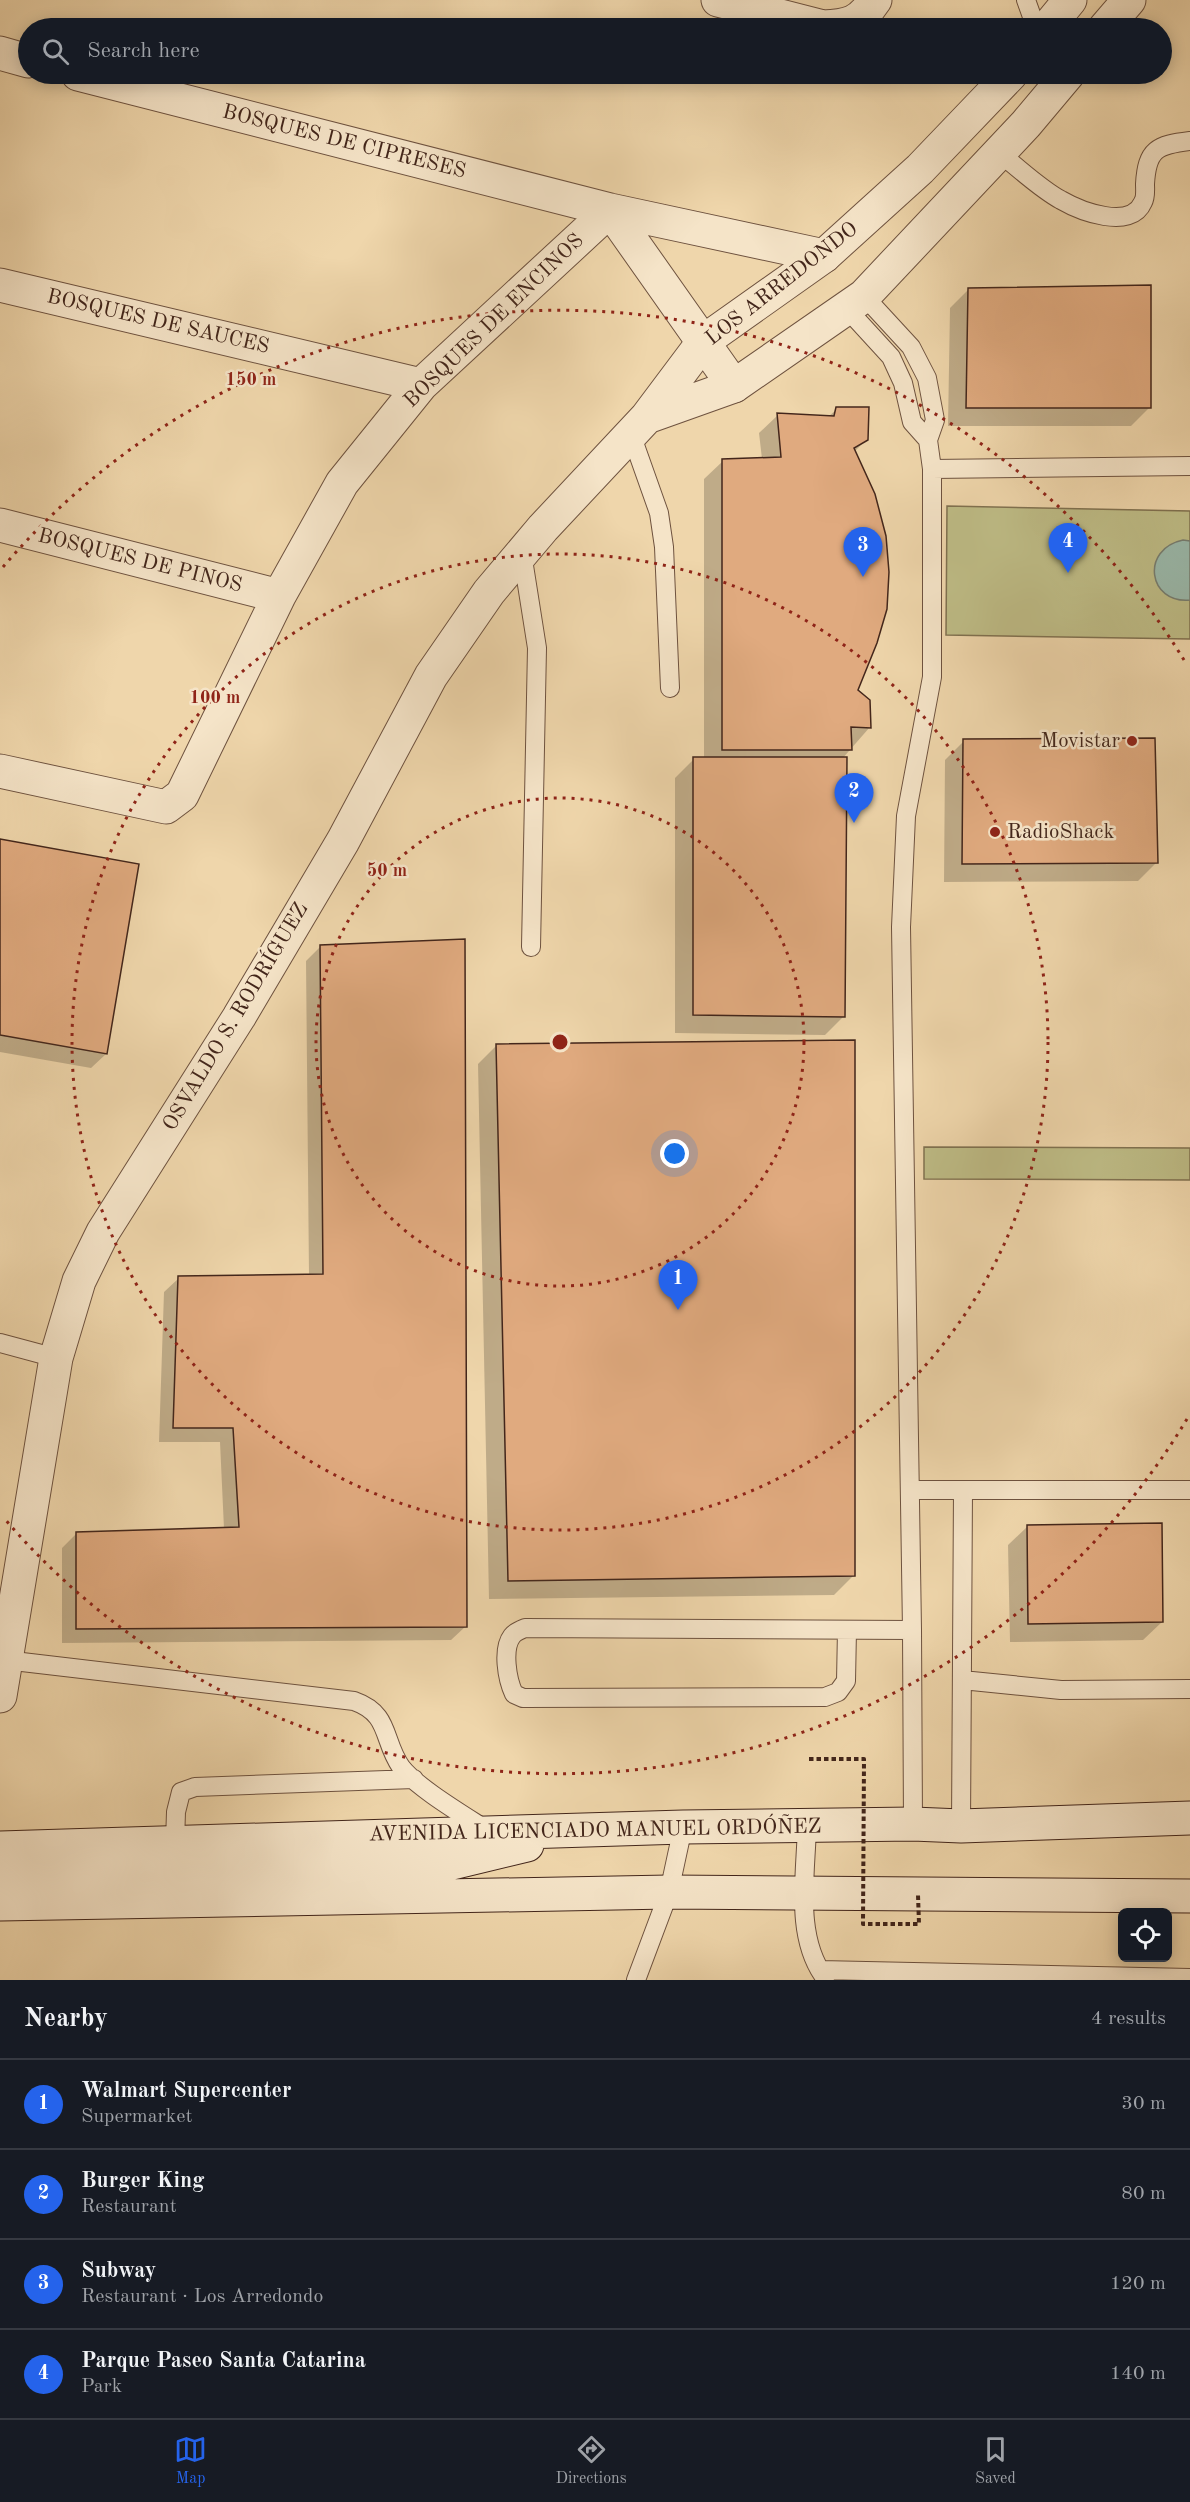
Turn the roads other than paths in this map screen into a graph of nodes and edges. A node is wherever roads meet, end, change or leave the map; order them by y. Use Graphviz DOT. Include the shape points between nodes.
graph roads {
  1 [pos="718,0"];
  2 [pos="1026,0"];
  3 [pos="1070,0"];
  4 [pos="1129,0"];
  5 [pos="788,18"];
  6 [pos="1032,18"];
  7 [pos="1055,18"];
  8 [pos="1114,18"];
  9 [pos="0,53"];
  10 [pos="18,58"];
  11 [pos="117,84"];
  12 [pos="1002,84"];
  13 [pos="1059,84"];
  14 [pos="1190,141"];
  15 [pos="999,153"];
  16 [pos="610,210"];
  17 [pos="824,256"];
  18 [pos="0,285"];
  19 [pos="856,303"];
  20 [pos="705,341"];
  21 [pos="420,385"];
  22 [pos="734,386"];
  23 [pos="639,426"];
  24 [pos="928,440"];
  25 [pos="1190,466"];
  26 [pos="932,469"];
  27 [pos="0,525"];
  28 [pos="522,553"];
  29 [pos="279,596"];
  30 [pos="670,688"];
  31 [pos="0,771"];
  32 [pos="531,947"];
  33 [pos="0,1343"];
  34 [pos="56,1358"];
  35 [pos="910,1490"];
  36 [pos="963,1490"];
  37 [pos="1190,1490"];
  38 [pos="847,1630"];
  39 [pos="912,1630"];
  40 [pos="5,1641"];
  41 [pos="962,1680"];
  42 [pos="1190,1689"];
  43 [pos="0,1696"];
  44 [pos="414,1779"];
  45 [pos="1190,1818"];
  46 [pos="913,1824"];
  47 [pos="807,1825"];
  48 [pos="961,1826"];
  49 [pos="683,1827"];
  50 [pos="590,1830"];
  51 [pos="489,1832"];
  52 [pos="175,1842"];
  53 [pos="0,1848"];
  54 [pos="0,1881"];
  55 [pos="669,1892"];
  56 [pos="805,1893"];
  57 [pos="1190,1896"];
  58 [pos="0,1904"];
  59 [pos="823,1975"];
  60 [pos="1190,1978"];
  61 [pos="636,1980"];
  1 -- 5 [label="street"];
  2 -- 6 [label="lane"];
  3 -- 7 [label="street"];
  4 -- 8 [label="street"];
  9 -- 10 [label="street"];
  11 -- 16 [label="street, BOSQUES DE CIPRESES"];
  12 -- 17 [label="street, LOS ARREDONDO" via="920,170"];
  13 -- 15 [label="street"];
  14 -- 15 [label="lane" via="1155,149 1148,158 1144,201 1137,211 1112,218 1061,200"];
  15 -- 19 [label="street"];
  16 -- 17 [label="street, BOSQUES DE CIPRESES"];
  16 -- 20 [label="street"];
  16 -- 21 [label="street, BOSQUES DE ENCINOS"];
  17 -- 20 [label="street, LOS ARREDONDO"];
  18 -- 21 [label="street, BOSQUES DE SAUCES"];
  19 -- 22 [label="street"];
  19 -- 24 [label="lane" via="891,357 903,383 912,422"];
  19 -- 24 [label="lane" via="911,347 927,378 935,420"];
  20 -- 22 [label="street"];
  20 -- 23 [label="street, LOS ARREDONDO"];
  21 -- 29 [label="street, BOSQUES DE ENCINOS" via="342,483"];
  22 -- 23 [label="street"];
  23 -- 28 [label="street, OSVALDO S. RODRÍGUEZ"];
  23 -- 30 [label="lane" via="664,547"];
  24 -- 26 [label="lane"];
  25 -- 26 [label="lane"];
  26 -- 35 [label="lane" via="932,677 906,816 901,927"];
  27 -- 29 [label="street, BOSQUES DE PINOS"];
  28 -- 32 [label="lane" via="537,648"];
  28 -- 34 [label="street, OSVALDO S. RODRÍGUEZ" via="489,592 431,676 343,841 245,1007 103,1232 79,1281"];
  29 -- 31 [label="street, BOSQUES DE ENCINOS" via="182,795 166,807"];
  33 -- 34 [label="lane"];
  34 -- 40 [label="street, OSVALDO S. RODRÍGUEZ"];
  35 -- 36 [label="lane"];
  35 -- 39 [label="lane"];
  36 -- 37 [label="lane"];
  36 -- 41 [label="lane"];
  38 -- 38 [label="lane" via="525,1628 514,1634 508,1644 508,1681 514,1694 523,1698 825,1697 838,1692 846,1681"];
  38 -- 39 [label="lane"];
  39 -- 46 [label="lane"];
  40 -- 43 [label="street, OSVALDO S. RODRÍGUEZ"];
  40 -- 44 [label="lane" via="354,1701 370,1707 380,1718 401,1767"];
  41 -- 42 [label="lane" via="1061,1690"];
  41 -- 48 [label="lane"];
  44 -- 51 [label="lane"];
  44 -- 52 [label="lane" via="195,1787 181,1792"];
  45 -- 48 [label="street, AVENIDA LICENCIADO MANUEL ORDÓÑEZ"];
  46 -- 47 [label="street, AVENIDA LICENCIADO MANUEL ORDÓÑEZ"];
  46 -- 48 [label="street, AVENIDA LICENCIADO MANUEL ORDÓÑEZ"];
  47 -- 49 [label="street, AVENIDA LICENCIADO MANUEL ORDÓÑEZ"];
  47 -- 56 [label="lane"];
  49 -- 50 [label="street, AVENIDA LICENCIADO MANUEL ORDÓÑEZ"];
  49 -- 55 [label="lane"];
  50 -- 51 [label="street, AVENIDA LICENCIADO MANUEL ORDÓÑEZ"];
  50 -- 54 [label="street" via="444,1865 23,1876"];
  51 -- 52 [label="street, AVENIDA LICENCIADO MANUEL ORDÓÑEZ"];
  52 -- 53 [label="street, AVENIDA LICENCIADO MANUEL ORDÓÑEZ"];
  55 -- 56 [label="street"];
  55 -- 58 [label="street"];
  55 -- 61 [label="lane"];
  56 -- 57 [label="street"];
  56 -- 59 [label="lane" via="804,1930"];
  59 -- 60 [label="lane"];
}
